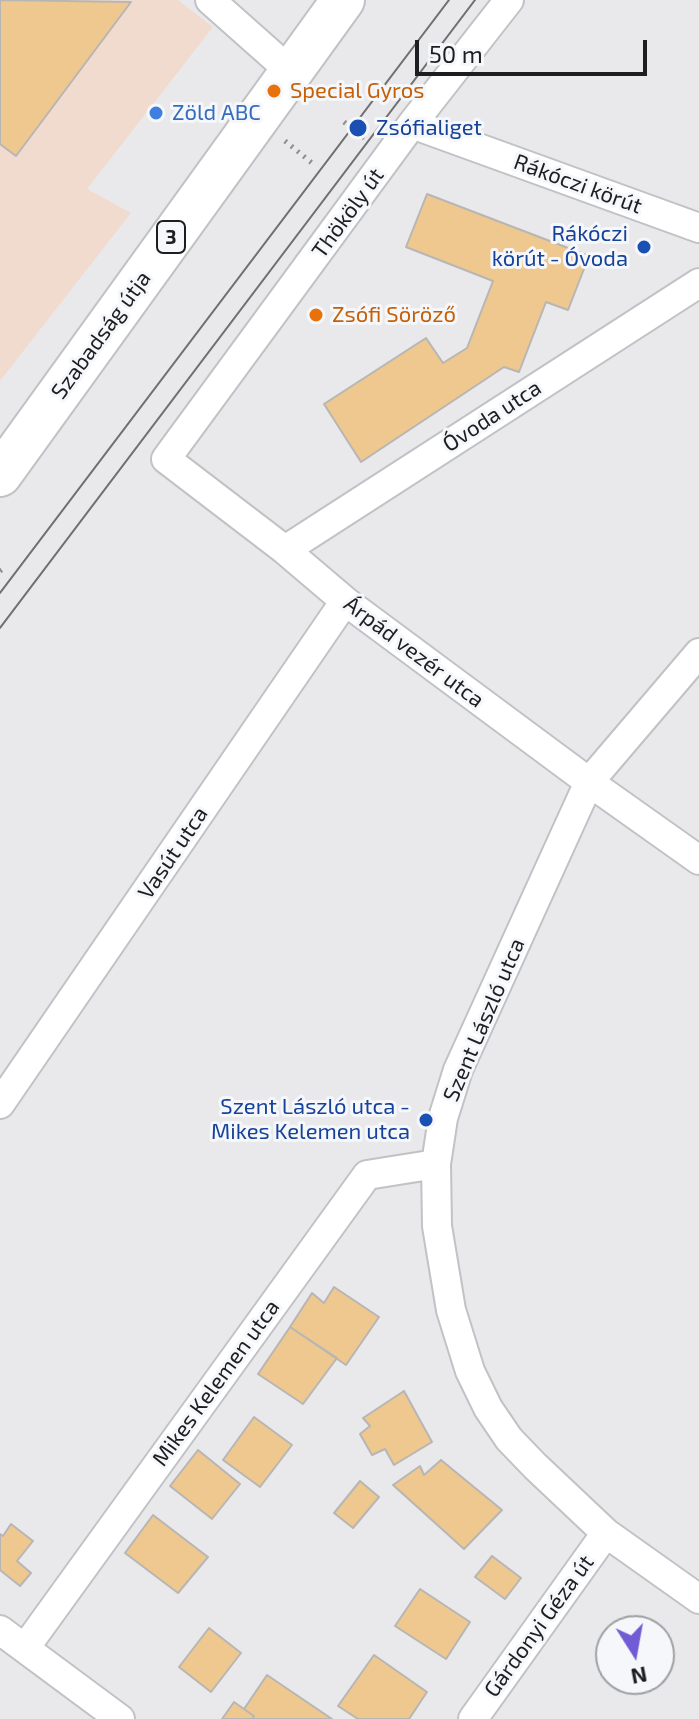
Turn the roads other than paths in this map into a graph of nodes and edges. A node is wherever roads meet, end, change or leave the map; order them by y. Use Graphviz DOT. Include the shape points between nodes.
graph roads {
  1 [pos="210,0"];
  2 [pos="343,0"];
  3 [pos="509,0"];
  4 [pos="290,71"];
  5 [pos="412,124"];
  6 [pos="699,228"];
  7 [pos="699,283"];
  8 [pos="189,428"];
  9 [pos="0,475"];
  10 [pos="285,550"];
  11 [pos="345,601"];
  12 [pos="699,653"];
  13 [pos="589,782"];
  14 [pos="699,860"];
  15 [pos="0,1104"];
  16 [pos="436,1164"];
  17 [pos="606,1533"];
  18 [pos="699,1599"];
  19 [pos="0,1630"];
  20 [pos="25,1648"];
  21 [pos="120,1719"];
  22 [pos="473,1719"];
  1 -- 4 [label="street"];
  2 -- 4 [label="main road, Szabadság útja / 3"];
  3 -- 5 [label="street, Thököly út"];
  4 -- 9 [label="main road, Szabadság útja / 3"];
  5 -- 6 [label="street, Rákóczi körút"];
  5 -- 8 [label="street, Thököly út"];
  7 -- 10 [label="street, Óvoda utca"];
  8 -- 10 [label="street, Árpád vezér utca" via="166,459"];
  10 -- 11 [label="street, Árpád vezér utca"];
  11 -- 13 [label="street, Árpád vezér utca"];
  11 -- 15 [label="street, Vasút utca"];
  12 -- 13 [label="street, Szent László utca"];
  13 -- 14 [label="street, Árpád vezér utca"];
  13 -- 16 [label="street, Szent László utca" via="458,1070"];
  16 -- 17 [label="street, Szent László utca" via="443,1269 470,1371 509,1439"];
  16 -- 20 [label="street, Mikes Kelemen utca" via="367,1175"];
  17 -- 18 [label="street, Szent László utca"];
  17 -- 22 [label="street, Gárdonyi Géza út"];
  19 -- 20 [label="street"];
  20 -- 21 [label="street"];
}
